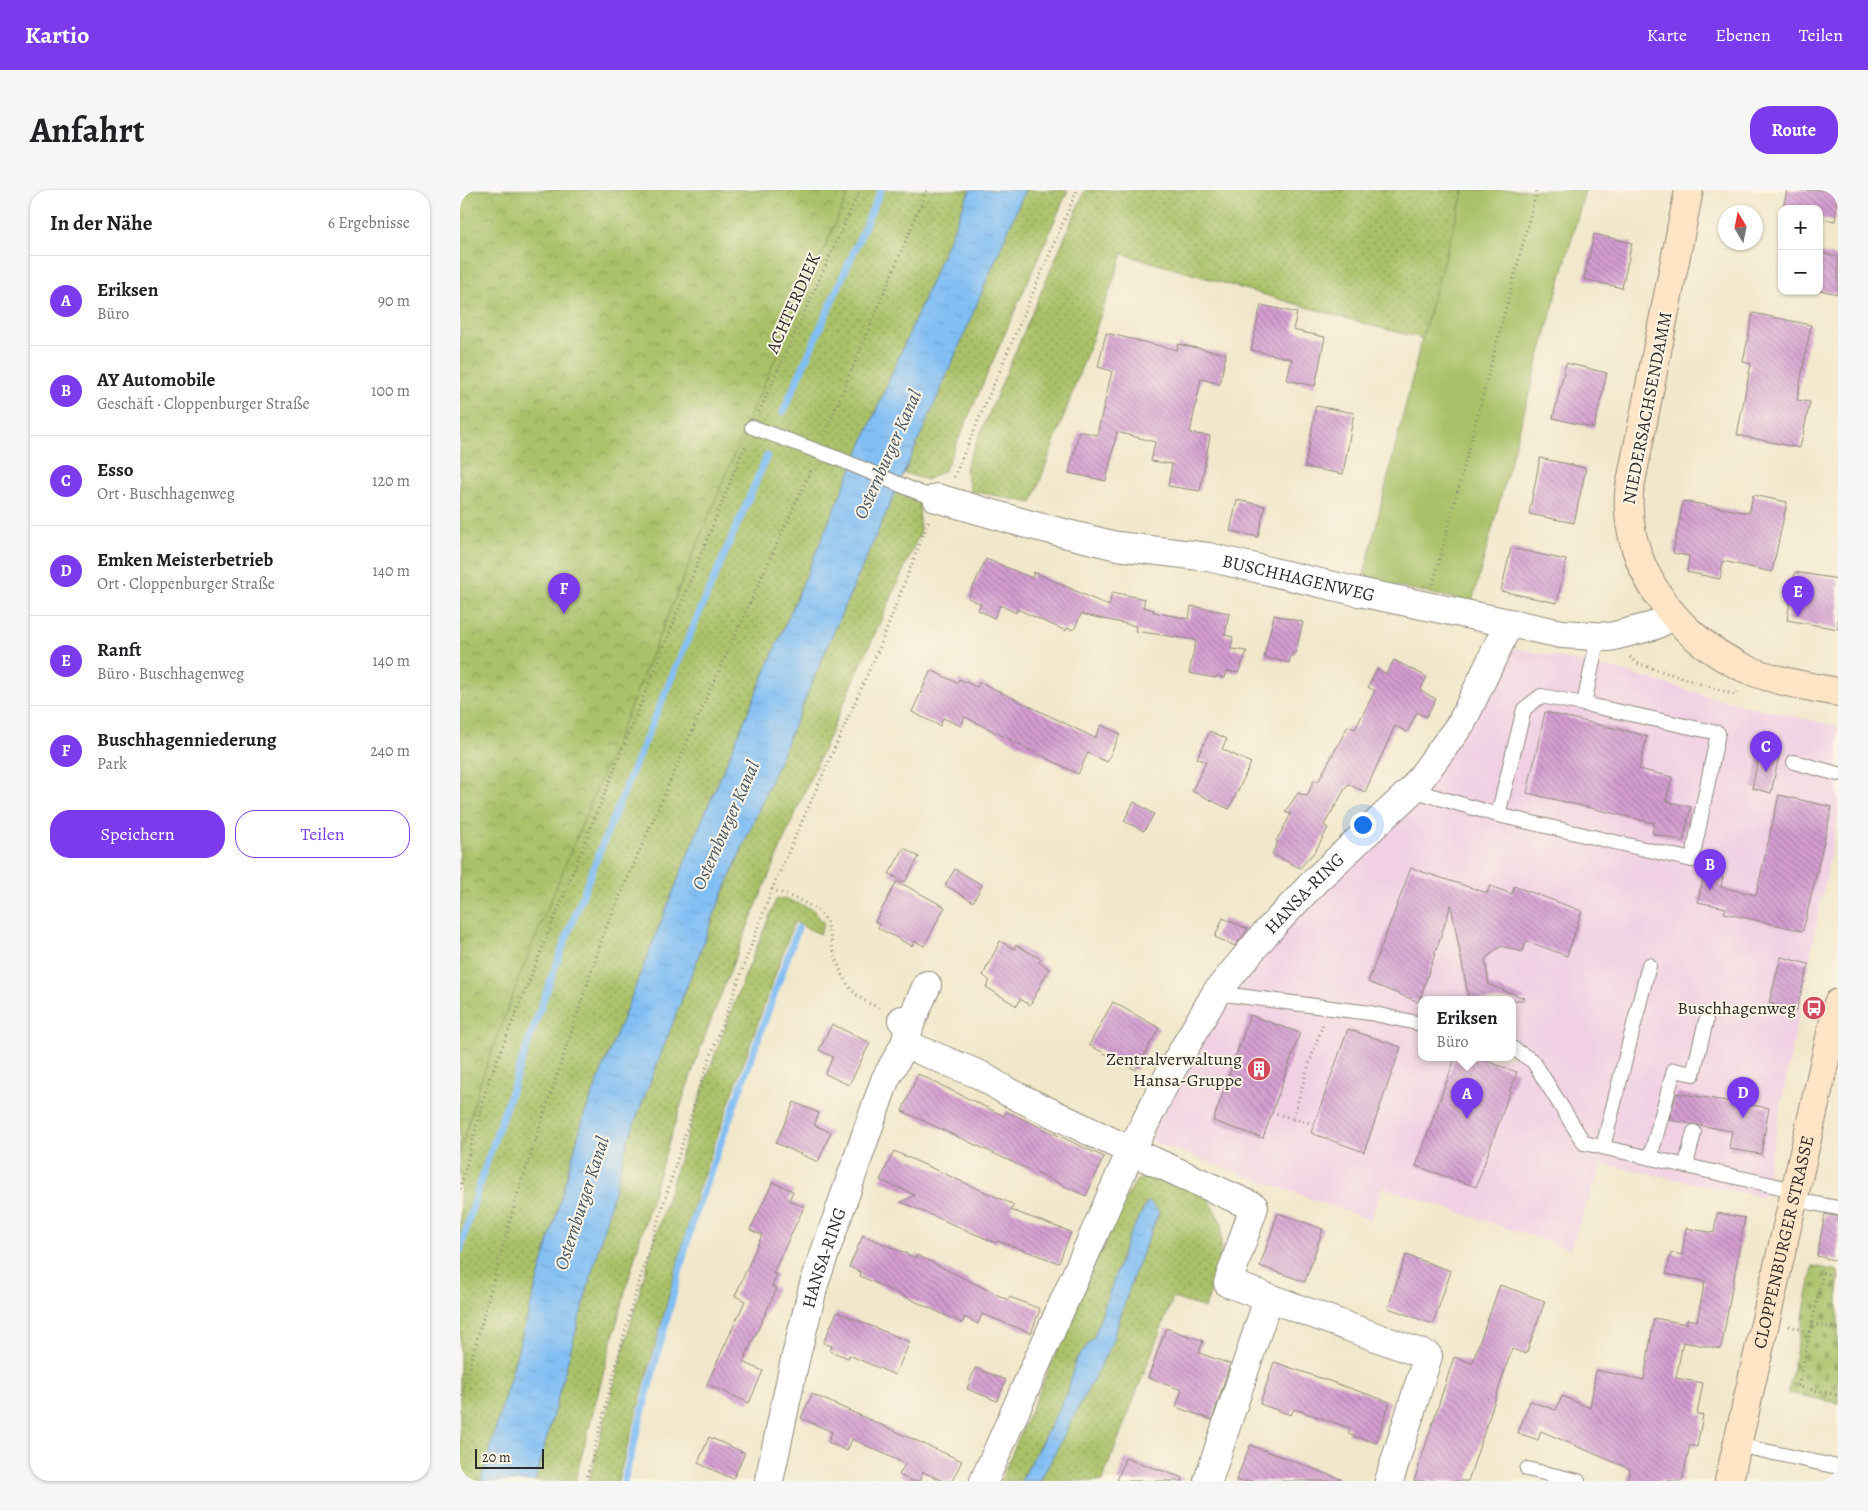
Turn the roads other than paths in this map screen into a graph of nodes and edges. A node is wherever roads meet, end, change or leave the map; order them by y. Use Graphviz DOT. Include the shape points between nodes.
graph roads {
  1 [pos="1689,190"];
  2 [pos="752,427"];
  3 [pos="928,496"];
  4 [pos="1673,616"];
  5 [pos="1509,623"];
  6 [pos="1598,637"];
  7 [pos="1838,692"];
  8 [pos="1584,704"];
  9 [pos="1794,762"];
  10 [pos="1838,774"];
  11 [pos="1412,790"];
  12 [pos="1498,815"];
  13 [pos="1649,966"];
  14 [pos="927,985"];
  15 [pos="1216,992"];
  16 [pos="1838,1003"];
  17 [pos="1706,1021"];
  18 [pos="1418,1023"];
  19 [pos="906,1029"];
  20 [pos="1516,1050"];
  21 [pos="1694,1132"];
  22 [pos="1603,1147"];
  23 [pos="1130,1151"];
  24 [pos="1650,1158"];
  25 [pos="1686,1165"];
  26 [pos="1793,1194"];
  27 [pos="1838,1208"];
  28 [pos="1268,1299"];
  29 [pos="1737,1446"];
  30 [pos="1838,1467"];
  31 [pos="1527,1469"];
  32 [pos="770,1481"];
  33 [pos="984,1481"];
  34 [pos="1208,1481"];
  35 [pos="1389,1481"];
  36 [pos="1578,1481"];
  37 [pos="1729,1481"];
  1 -- 4 [label="street, NIEDERSACHSENDAMM" via="1629,492 1628,514 1651,584"];
  2 -- 3 [label="lane, BUSCHHAGENWEG"];
  3 -- 5 [label="street, BUSCHHAGENWEG" via="1116,546 1208,557"];
  4 -- 6 [label="street, BUSCHHAGENWEG" via="1653,626"];
  4 -- 7 [label="street" via="1694,637 1751,671"];
  5 -- 6 [label="street, BUSCHHAGENWEG" via="1562,634"];
  5 -- 11 [label="street, HANSA-RING" via="1462,722"];
  6 -- 8 [label="lane"];
  8 -- 12 [label="lane" via="1541,696 1524,709"];
  8 -- 12 [label="lane" via="1718,733 1692,860"];
  9 -- 10 [label="lane"];
  11 -- 12 [label="lane"];
  11 -- 15 [label="street, HANSA-RING" via="1317,879"];
  13 -- 22 [label="lane"];
  14 -- 19 [label="street, HANSA-RING"];
  15 -- 18 [label="lane" via="1370,1013"];
  15 -- 23 [label="street, HANSA-RING"];
  16 -- 26 [label="street, CLOPPENBURGER STRASSE"];
  17 -- 24 [label="lane" via="1693,1074 1674,1070"];
  19 -- 23 [label="street" via="1008,1092"];
  19 -- 32 [label="street, HANSA-RING" via="814,1284"];
  20 -- 22 [label="lane" via="1533,1061 1584,1143"];
  21 -- 25 [label="lane"];
  22 -- 24 [label="lane"];
  23 -- 28 [label="street" via="1254,1206 1228,1283"];
  23 -- 33 [label="street, HANSA-RING"];
  24 -- 25 [label="lane"];
  25 -- 26 [label="lane"];
  26 -- 27 [label="lane"];
  26 -- 29 [label="street, CLOPPENBURGER STRASSE"];
  28 -- 34 [label="street"];
  28 -- 35 [label="street" via="1428,1356"];
  29 -- 30 [label="lane"];
  29 -- 37 [label="street, CLOPPENBURGER STRASSE"];
  31 -- 36 [label="lane"];
}
